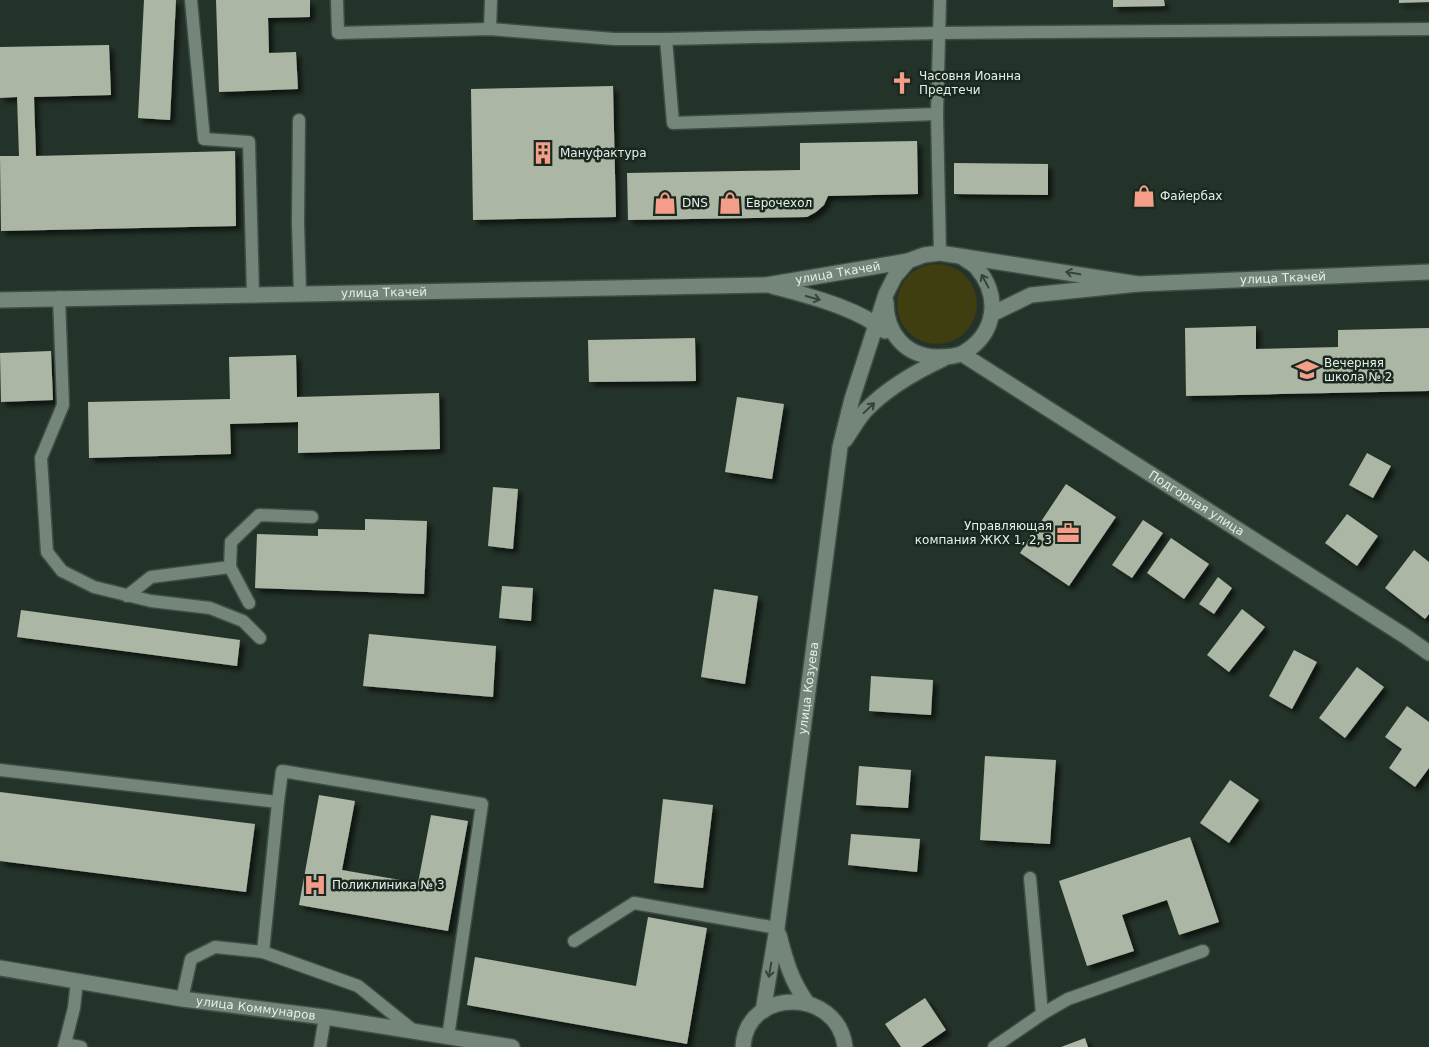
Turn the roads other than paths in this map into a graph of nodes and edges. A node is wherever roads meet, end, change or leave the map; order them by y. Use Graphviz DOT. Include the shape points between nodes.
graph roads {
  1 [pos="191,0"];
  2 [pos="338,0"];
  3 [pos="491,0"];
  4 [pos="940,0"];
  5 [pos="490,29"];
  6 [pos="1429,29"];
  7 [pos="939,33"];
  8 [pos="666,39"];
  9 [pos="937,114"];
  10 [pos="299,120"];
  11 [pos="940,253"];
  12 [pos="961,256"];
  13 [pos="908,261"];
  14 [pos="1429,272"];
  15 [pos="766,284"];
  16 [pos="1138,284"];
  17 [pos="300,293"];
  18 [pos="253,294"];
  19 [pos="886,294"];
  20 [pos="59,297"];
  21 [pos="0,300"];
  22 [pos="992,314"];
  23 [pos="877,324"];
  24 [pos="902,344"];
  25 [pos="954,355"];
  26 [pos="840,447"];
  27 [pos="312,517"];
  28 [pos="230,567"];
  29 [pos="127,596"];
  30 [pos="249,603"];
  31 [pos="260,638"];
  32 [pos="1429,653"];
  33 [pos="0,770"];
  34 [pos="278,802"];
  35 [pos="1030,878"];
  36 [pos="777,928"];
  37 [pos="574,941"];
  38 [pos="1204,951"];
  39 [pos="264,952"];
  40 [pos="0,968"];
  41 [pos="77,981"];
  42 [pos="182,999"];
  43 [pos="807,1002"];
  44 [pos="763,1011"];
  45 [pos="1042,1014"];
  46 [pos="325,1017"];
  47 [pos="415,1032"];
  48 [pos="448,1037"];
  49 [pos="741,1044"];
  50 [pos="65,1045"];
  51 [pos="81,1047"];
  52 [pos="320,1047"];
  53 [pos="512,1047"];
  54 [pos="846,1047"];
  55 [pos="994,1047"];
  1 -- 18 [label="lane" via="204,139 249,142"];
  2 -- 5 [label="lane" via="338,33"];
  3 -- 5 [label="lane"];
  4 -- 7 [label="lane"];
  5 -- 8 [label="lane" via="614,39"];
  6 -- 7 [label="lane"];
  7 -- 8 [label="lane"];
  7 -- 9 [label="lane"];
  8 -- 9 [label="lane" via="673,123"];
  9 -- 11 [label="lane"];
  10 -- 17 [label="lane"];
  11 -- 12 [label="street"];
  11 -- 13 [label="street"];
  16 -- 12 [label="street, улица Ткачей, one-way"];
  22 -- 12 [label="street, one-way" via="987,282 976,267"];
  13 -- 15 [label="street, улица Ткачей"];
  13 -- 19 [label="street"];
  14 -- 16 [label="street, улица Ткачей"];
  15 -- 17 [label="street, улица Ткачей"];
  15 -- 23 [label="street, улица Ткачей, one-way" via="828,302"];
  16 -- 22 [label="street, улица Ткачей" via="1031,296"];
  17 -- 18 [label="street, улица Ткачей"];
  18 -- 20 [label="street, улица Ткачей"];
  19 -- 23 [label="street, улица Козуева"];
  19 -- 24 [label="street" via="886,314"];
  20 -- 21 [label="street, улица Ткачей"];
  20 -- 29 [label="lane" via="64,405 41,458 47,552 62,571 94,587"];
  22 -- 25 [label="street" via="977,342"];
  23 -- 24 [label="street, улица Ткачей"];
  23 -- 26 [label="street, улица Козуева"];
  24 -- 25 [label="street" via="928,356"];
  26 -- 25 [label="street, улица Козуева, one-way" via="865,411 885,394 919,370"];
  25 -- 32 [label="street, Подгорная улица"];
  26 -- 36 [label="street, улица Козуева"];
  27 -- 28 [label="lane" via="259,515 231,542"];
  28 -- 29 [label="lane" via="151,577"];
  28 -- 30 [label="lane"];
  29 -- 31 [label="lane" via="210,608 243,621"];
  33 -- 34 [label="lane"];
  34 -- 39 [label="lane"];
  34 -- 48 [label="lane" via="282,771 482,804"];
  35 -- 45 [label="lane"];
  36 -- 37 [label="lane" via="634,903"];
  36 -- 43 [label="street, улица Козуева" via="794,984"];
  36 -- 44 [label="street, улица Козуева, one-way"];
  38 -- 45 [label="lane" via="1068,999"];
  39 -- 42 [label="lane" via="215,947 192,959"];
  39 -- 47 [label="lane" via="358,986"];
  40 -- 41 [label="street, улица Коммунаров"];
  41 -- 42 [label="street, улица Коммунаров"];
  41 -- 50 [label="lane"];
  42 -- 46 [label="street, улица Коммунаров"];
  43 -- 44 [label="street" via="792,1001"];
  43 -- 54 [label="street, улица Козуева" via="836,1022"];
  44 -- 49 [label="street" via="751,1024"];
  45 -- 55 [label="lane"];
  46 -- 47 [label="street, улица Коммунаров"];
  46 -- 52 [label="lane"];
  47 -- 48 [label="street, улица Коммунаров"];
  48 -- 53 [label="street, улица Коммунаров"];
  50 -- 51 [label="lane"];
}
